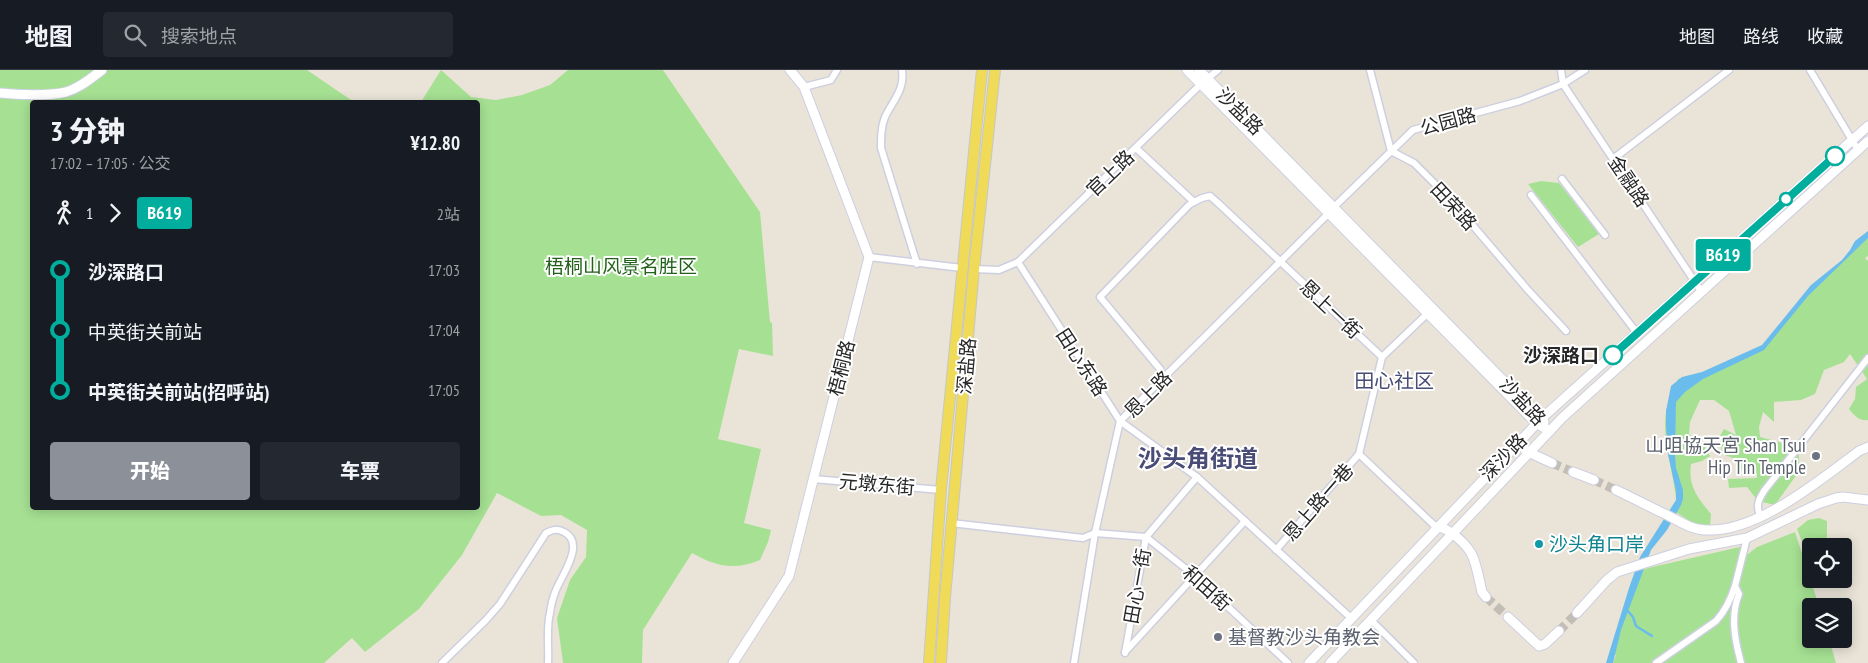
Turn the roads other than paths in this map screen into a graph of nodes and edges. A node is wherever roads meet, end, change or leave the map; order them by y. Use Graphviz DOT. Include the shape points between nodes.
graph roads {
  1 [pos="102,70"];
  2 [pos="790,70"];
  3 [pos="837,70"];
  4 [pos="902,70"];
  5 [pos="982,70"];
  6 [pos="995,70"];
  7 [pos="1187,70"];
  8 [pos="1199,70"];
  9 [pos="1218,70"];
  10 [pos="1371,70"];
  11 [pos="1561,70"];
  12 [pos="1585,70"];
  13 [pos="1729,70"];
  14 [pos="1810,70"];
  15 [pos="1204,81"];
  16 [pos="1563,84"];
  17 [pos="804,87"];
  18 [pos="0,93"];
  19 [pos="1868,126"];
  20 [pos="1852,140"];
  21 [pos="1868,141"];
  22 [pos="1136,148"];
  23 [pos="1858,150"];
  24 [pos="1392,151"];
  25 [pos="1614,159"];
  26 [pos="1562,179"];
  27 [pos="1530,195"];
  28 [pos="1194,202"];
  29 [pos="1331,210"];
  30 [pos="1605,235"];
  31 [pos="869,257"];
  32 [pos="1280,261"];
  33 [pos="1018,262"];
  34 [pos="917,264"];
  35 [pos="962,268"];
  36 [pos="974,269"];
  37 [pos="1694,281"];
  38 [pos="1701,291"];
  39 [pos="1428,313"];
  40 [pos="1566,330"];
  41 [pos="1637,333"];
  42 [pos="1382,357"];
  43 [pos="1868,358"];
  44 [pos="1160,369"];
  45 [pos="1539,420"];
  46 [pos="1120,421"];
  47 [pos="1550,431"];
  48 [pos="1519,440"];
  49 [pos="1868,447"];
  50 [pos="1529,452"];
  51 [pos="1359,454"];
  52 [pos="1552,463"];
  53 [pos="1573,472"];
  54 [pos="1197,477"];
  55 [pos="813,479"];
  56 [pos="1594,480"];
  57 [pos="941,490"];
  58 [pos="1616,490"];
  59 [pos="954,491"];
  60 [pos="1868,500"];
  61 [pos="1760,516"];
  62 [pos="1245,521"];
  63 [pos="951,523"];
  64 [pos="1436,527"];
  65 [pos="1095,533"];
  66 [pos="1452,533"];
  67 [pos="1146,537"];
  68 [pos="1746,538"];
  69 [pos="1276,550"];
  70 [pos="1195,576"];
  71 [pos="1735,586"];
  72 [pos="1486,597"];
  73 [pos="1577,613"];
  74 [pos="1351,618"];
  75 [pos="1508,618"];
  76 [pos="1371,620"];
  77 [pos="1559,631"];
  78 [pos="442,663"];
  79 [pos="548,663"];
  80 [pos="733,663"];
  81 [pos="929,663"];
  82 [pos="941,663"];
  83 [pos="1074,663"];
  84 [pos="1288,663"];
  85 [pos="1309,663"];
  86 [pos="1330,663"];
  87 [pos="1414,663"];
  88 [pos="1656,663"];
  89 [pos="1741,663"];
  1 -- 18 [label="main road" via="66,92"];
  2 -- 17 [label="main road"];
  3 -- 17 [label="street" via="831,80"];
  4 -- 34 [label="street" via="902,88 885,117 881,132 882,148"];
  5 -- 35 [label="main road, 深盐路"];
  6 -- 36 [label="main road, 深盐路"];
  7 -- 15 [label="main road, 沙盐路"];
  8 -- 15 [label="main road, 沙盐路"];
  9 -- 15 [label="street, 官上路"];
  10 -- 24 [label="street"];
  11 -- 16 [label="street, 金融路"];
  12 -- 16 [label="street, 公园路"];
  13 -- 25 [label="street"];
  14 -- 20 [label="street"];
  15 -- 22 [label="street, 官上路"];
  15 -- 29 [label="main road, 沙盐路"];
  16 -- 24 [label="street, 公园路" via="1520,101 1413,130"];
  16 -- 25 [label="street, 金融路"];
  17 -- 31 [label="main road"];
  19 -- 20 [label="main road, 深沙路"];
  20 -- 23 [label="street"];
  20 -- 37 [label="main road, 深沙路"];
  21 -- 23 [label="main road, 深沙路"];
  22 -- 28 [label="street"];
  22 -- 33 [label="street, 官上路"];
  23 -- 38 [label="main road, 深沙路"];
  24 -- 29 [label="street, 公园路"];
  24 -- 40 [label="street, 田荣路" via="1414,163 1451,200"];
  25 -- 37 [label="street, 金融路"];
  26 -- 30 [label="street"];
  27 -- 41 [label="street"];
  28 -- 32 [label="street, 恩上一街" via="1210,196"];
  28 -- 44 [label="street" via="1100,297"];
  29 -- 32 [label="street, 恩上路"];
  29 -- 39 [label="main road, 沙盐路"];
  29 -- 45 [label="main road, 沙盐路"];
  31 -- 34 [label="street"];
  31 -- 55 [label="main road, 梧桐路"];
  32 -- 42 [label="street, 恩上一街"];
  32 -- 46 [label="street, 恩上路"];
  33 -- 36 [label="street" via="999,270"];
  33 -- 46 [label="street, 田心东路"];
  34 -- 35 [label="street"];
  35 -- 57 [label="main road, 深盐路"];
  36 -- 59 [label="main road, 深盐路"];
  37 -- 38 [label="street, 金融路"];
  37 -- 41 [label="main road, 深沙路"];
  38 -- 47 [label="main road, 深沙路"];
  39 -- 42 [label="street"];
  39 -- 45 [label="main road, 沙盐路"];
  41 -- 45 [label="main road, 深沙路"];
  42 -- 51 [label="street, 恩上路一巷"];
  43 -- 61 [label="street" via="1764,491 1757,506"];
  45 -- 47 [label="main road, 沙盐路"];
  45 -- 48 [label="main road, 深沙路"];
  46 -- 54 [label="street, 田心东路"];
  46 -- 65 [label="street, 恩上路"];
  47 -- 50 [label="main road, 深沙路"];
  48 -- 50 [label="main road"];
  48 -- 64 [label="main road, 深沙路"];
  49 -- 61 [label="main road" via="1799,495"];
  50 -- 52 [label="main road"];
  50 -- 66 [label="main road, 深沙路"];
  51 -- 64 [label="street, 恩上路一巷"];
  51 -- 69 [label="street, 恩上路一巷"];
  53 -- 56 [label="main road"];
  54 -- 62 [label="street, 田心东路"];
  54 -- 67 [label="street, 田心一街"];
  55 -- 57 [label="street, 元墩东街"];
  55 -- 80 [label="main road, 梧桐路" via="789,576"];
  57 -- 59 [label="main road"];
  57 -- 81 [label="main road, 深盐路"];
  58 -- 61 [label="main road" via="1700,529 1722,529"];
  59 -- 63 [label="main road, 深盐路"];
  60 -- 68 [label="main road" via="1831,499"];
  62 -- 69 [label="street, 田心东路"];
  62 -- 70 [label="street"];
  63 -- 65 [label="street" via="1083,538"];
  63 -- 82 [label="main road, 深盐路"];
  64 -- 66 [label="main road"];
  64 -- 74 [label="main road, 深沙路"];
  65 -- 67 [label="street"];
  65 -- 83 [label="street, 恩上路"];
  66 -- 72 [label="main road" via="1471,554"];
  66 -- 76 [label="main road, 深沙路"];
  67 -- 70 [label="street, 和田街"];
  67 -- 70 [label="street, 田心一街" via="1124,653"];
  68 -- 71 [label="street"];
  68 -- 73 [label="main road" via="1689,549 1622,570 1607,580"];
  69 -- 74 [label="street, 田心东路"];
  70 -- 84 [label="street, 和田街"];
  71 -- 88 [label="street" via="1716,621"];
  71 -- 89 [label="street" via="1739,594 1734,623"];
  74 -- 85 [label="main road, 深沙路"];
  75 -- 77 [label="main road" via="1539,646"];
  76 -- 86 [label="main road, 深沙路"];
  76 -- 87 [label="street"];
  78 -- 79 [label="street" via="500,604 539,542 553,529 569,535 573,550 549,614"];
}
